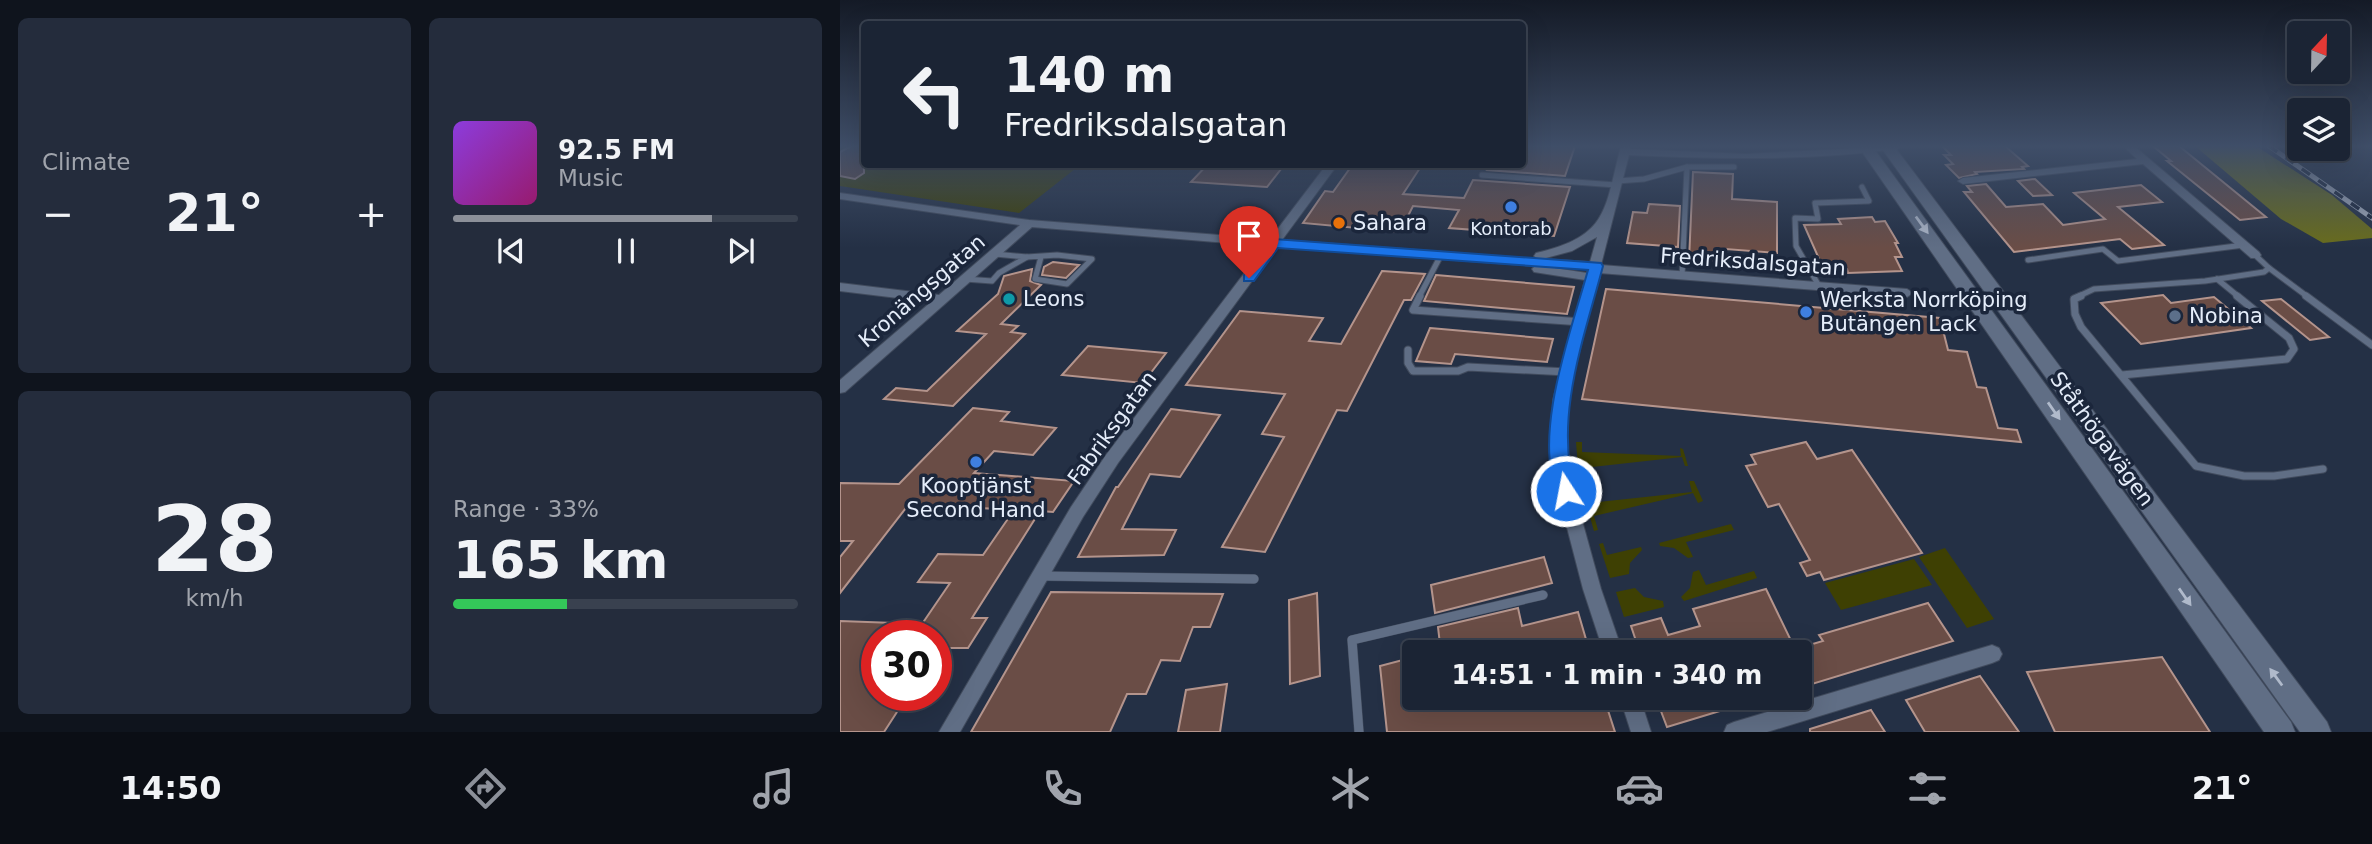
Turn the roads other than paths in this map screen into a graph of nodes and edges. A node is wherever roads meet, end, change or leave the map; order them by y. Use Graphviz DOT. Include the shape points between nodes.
graph roads {
  1 [pos="1321,180"];
  2 [pos="1569,180"];
  3 [pos="1642,180"];
  4 [pos="1686,180"];
  5 [pos="1904,180"];
  6 [pos="1906,180"];
  7 [pos="1971,180"];
  8 [pos="2168,180"];
  9 [pos="1963,181"];
  10 [pos="1617,183"];
  11 [pos="1863,187"];
  12 [pos="843,198"];
  13 [pos="1609,212"];
  14 [pos="1029,223"];
  15 [pos="1274,243"];
  16 [pos="2244,245"];
  17 [pos="995,254"];
  18 [pos="2255,255"];
  19 [pos="1027,257"];
  20 [pos="1041,257"];
  21 [pos="1440,257"];
  22 [pos="1512,260"];
  23 [pos="2028,260"];
  24 [pos="2269,268"];
  25 [pos="1595,271"];
  26 [pos="1682,276"];
  27 [pos="965,279"];
  28 [pos="2217,279"];
  29 [pos="1819,286"];
  30 [pos="840,287"];
  31 [pos="1907,293"];
  32 [pos="943,299"];
  33 [pos="1582,323"];
  34 [pos="2372,345"];
  35 [pos="1408,350"];
  36 [pos="1568,372"];
  37 [pos="2122,376"];
  38 [pos="840,388"];
  39 [pos="2323,469"];
  40 [pos="1039,576"];
  41 [pos="1254,579"];
  42 [pos="1543,595"];
  43 [pos="1610,640"];
  44 [pos="1992,654"];
  45 [pos="1633,710"];
  46 [pos="949,732"];
  47 [pos="1359,732"];
  48 [pos="1641,732"];
  49 [pos="1734,732"];
  50 [pos="2280,732"];
  51 [pos="2317,732"];
  1 -- 15 [label="street, Fabriksgatan"];
  2 -- 10 [label="lane"];
  3 -- 10 [label="lane"];
  4 -- 26 [label="lane"];
  5 -- 50 [label="main road, Ståthögavägen, one-way"];
  51 -- 6 [label="main road, Ståthögavägen, one-way"];
  7 -- 9 [label="street"];
  8 -- 16 [label="street"];
  10 -- 13 [label="street"];
  11 -- 29 [label="lane" via="1869,201 1815,203 1818,219 1795,218 1796,251"];
  12 -- 14 [label="street, Fredriksdalsgatan"];
  13 -- 22 [label="street, Fredriksdalsgatan" via="1594,235 1576,246"];
  13 -- 25 [label="street"];
  14 -- 15 [label="street, Fredriksdalsgatan"];
  14 -- 17 [label="street, Kronängsgatan"];
  15 -- 21 [label="street, Fredriksdalsgatan"];
  15 -- 40 [label="street, Fabriksgatan" via="1112,459"];
  16 -- 18 [label="street"];
  16 -- 23 [label="lane" via="2118,261 2103,249"];
  17 -- 19 [label="lane"];
  17 -- 27 [label="street, Kronängsgatan"];
  18 -- 24 [label="lane"];
  19 -- 20 [label="lane"];
  19 -- 27 [label="lane" via="992,281"];
  20 -- 20 [label="lane" via="1057,256 1092,259 1067,284 1035,279"];
  21 -- 22 [label="street, Fredriksdalsgatan"];
  21 -- 25 [label="street, Fredriksdalsgatan"];
  21 -- 33 [label="lane" via="1413,310"];
  22 -- 25 [label="street, Fredriksdalsgatan"];
  24 -- 28 [label="lane" via="2255,275"];
  24 -- 34 [label="lane"];
  25 -- 26 [label="street, Fredriksdalsgatan"];
  25 -- 33 [label="street"];
  26 -- 29 [label="street, Fredriksdalsgatan"];
  27 -- 32 [label="street, Kronängsgatan"];
  28 -- 37 [label="lane" via="2094,289 2074,299 2081,327"];
  28 -- 37 [label="lane" via="2290,338 2294,349 2287,359"];
  29 -- 31 [label="street, Fredriksdalsgatan"];
  30 -- 32 [label="street"];
  32 -- 38 [label="street, Kronängsgatan"];
  33 -- 36 [label="street"];
  35 -- 36 [label="lane" via="1413,371 1468,367"];
  36 -- 43 [label="street" via="1560,400 1559,466"];
  37 -- 39 [label="lane" via="2196,466 2217,474 2262,478"];
  40 -- 41 [label="lane"];
  40 -- 46 [label="street, Fabriksgatan"];
  42 -- 47 [label="lane" via="1352,640"];
  44 -- 49 [label="street"];
  45 -- 48 [label="street"];
}
